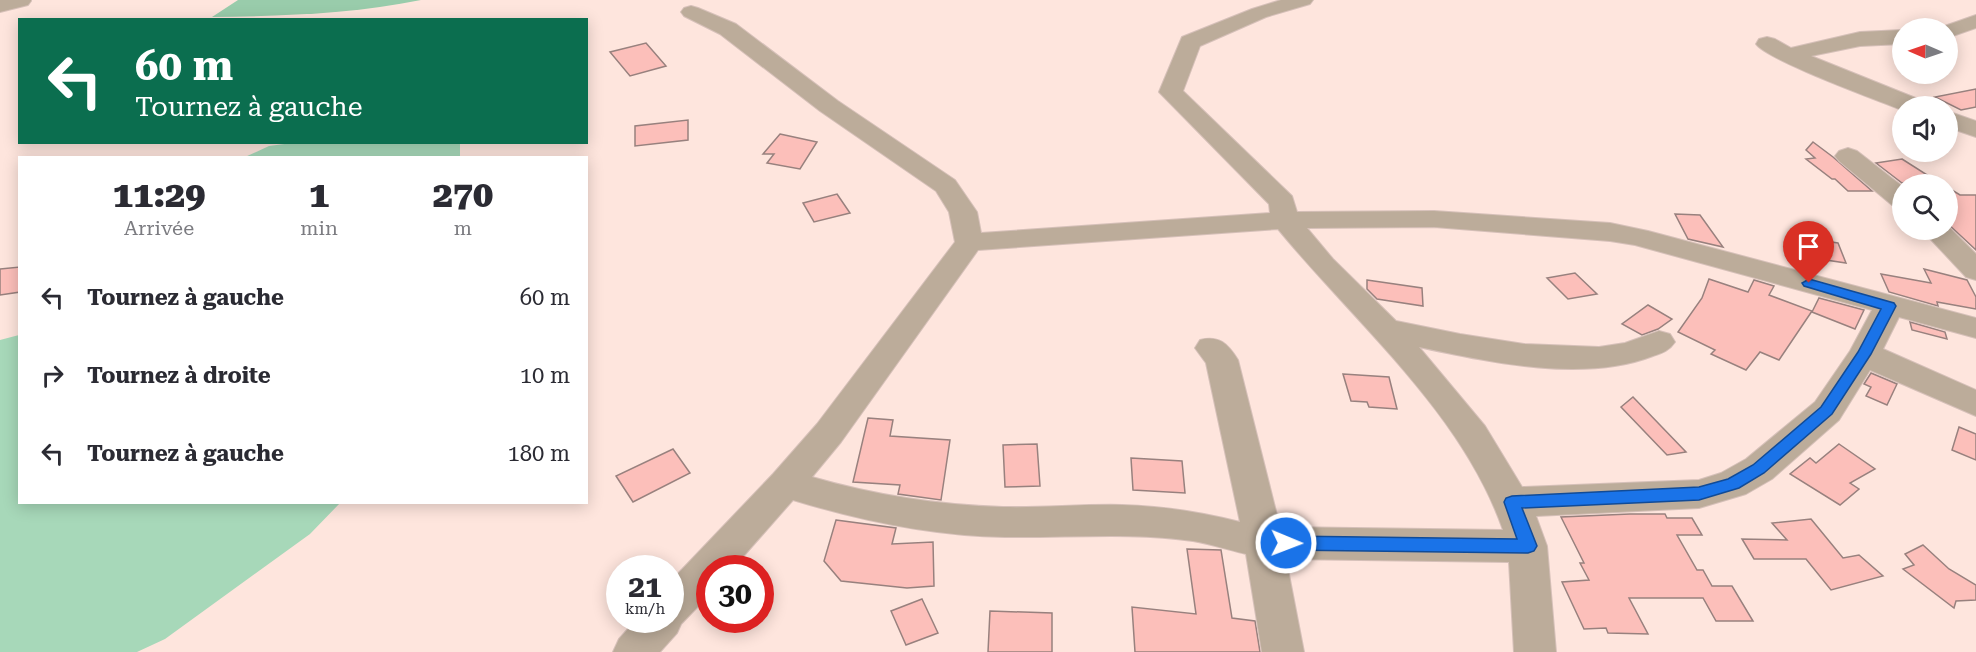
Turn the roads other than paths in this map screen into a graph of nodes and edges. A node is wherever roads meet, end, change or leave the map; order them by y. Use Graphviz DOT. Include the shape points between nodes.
graph roads {
  1 [pos="21,0"];
  2 [pos="713,0"];
  3 [pos="1303,0"];
  4 [pos="0,6"];
  5 [pos="1976,21"];
  6 [pos="1958,28"];
  7 [pos="1892,38"];
  8 [pos="1767,44"];
  9 [pos="1788,55"];
  10 [pos="1892,97"];
  11 [pos="1958,123"];
  12 [pos="1976,130"];
  13 [pos="1848,156"];
  14 [pos="1892,192"];
  15 [pos="1285,220"];
  16 [pos="1946,240"];
  17 [pos="969,242"];
  18 [pos="1976,272"];
  19 [pos="1889,306"];
  20 [pos="1386,328"];
  21 [pos="1976,328"];
  22 [pos="1659,342"];
  23 [pos="1211,348"];
  24 [pos="1864,354"];
  25 [pos="1976,404"];
  26 [pos="786,484"];
  27 [pos="1512,502"];
  28 [pos="1264,543"];
  29 [pos="1528,546"];
  30 [pos="684,595"];
  31 [pos="651,633"];
  32 [pos="634,652"];
  33 [pos="1283,652"];
  34 [pos="1535,652"];
  1 -- 4 [label="street"];
  2 -- 17 [label="street" via="691,12 728,29 829,106 946,186 963,212"];
  3 -- 15 [label="street" via="1259,13 1190,42 1172,92 1282,202"];
  5 -- 6 [label="street"];
  7 -- 9 [label="street" via="1860,39"];
  8 -- 9 [label="street"];
  9 -- 10 [label="street"];
  11 -- 12 [label="street"];
  13 -- 14 [label="street"];
  15 -- 17 [label="street"];
  15 -- 19 [label="street" via="1434,219 1610,232"];
  15 -- 20 [label="street"];
  16 -- 18 [label="street"];
  17 -- 26 [label="street" via="829,433"];
  19 -- 21 [label="street"];
  19 -- 24 [label="street"];
  20 -- 22 [label="street" via="1524,355 1599,358 1630,353"];
  20 -- 27 [label="street" via="1473,435"];
  23 -- 28 [label="street" via="1222,360"];
  24 -- 25 [label="street"];
  24 -- 27 [label="street" via="1827,411 1759,469 1733,484 1699,494"];
  26 -- 28 [label="street" via="855,504 953,519 1123,520 1194,526"];
  26 -- 30 [label="street"];
  27 -- 29 [label="street"];
  28 -- 29 [label="street"];
  28 -- 33 [label="street"];
  29 -- 34 [label="street"];
  31 -- 32 [label="street"];
}
